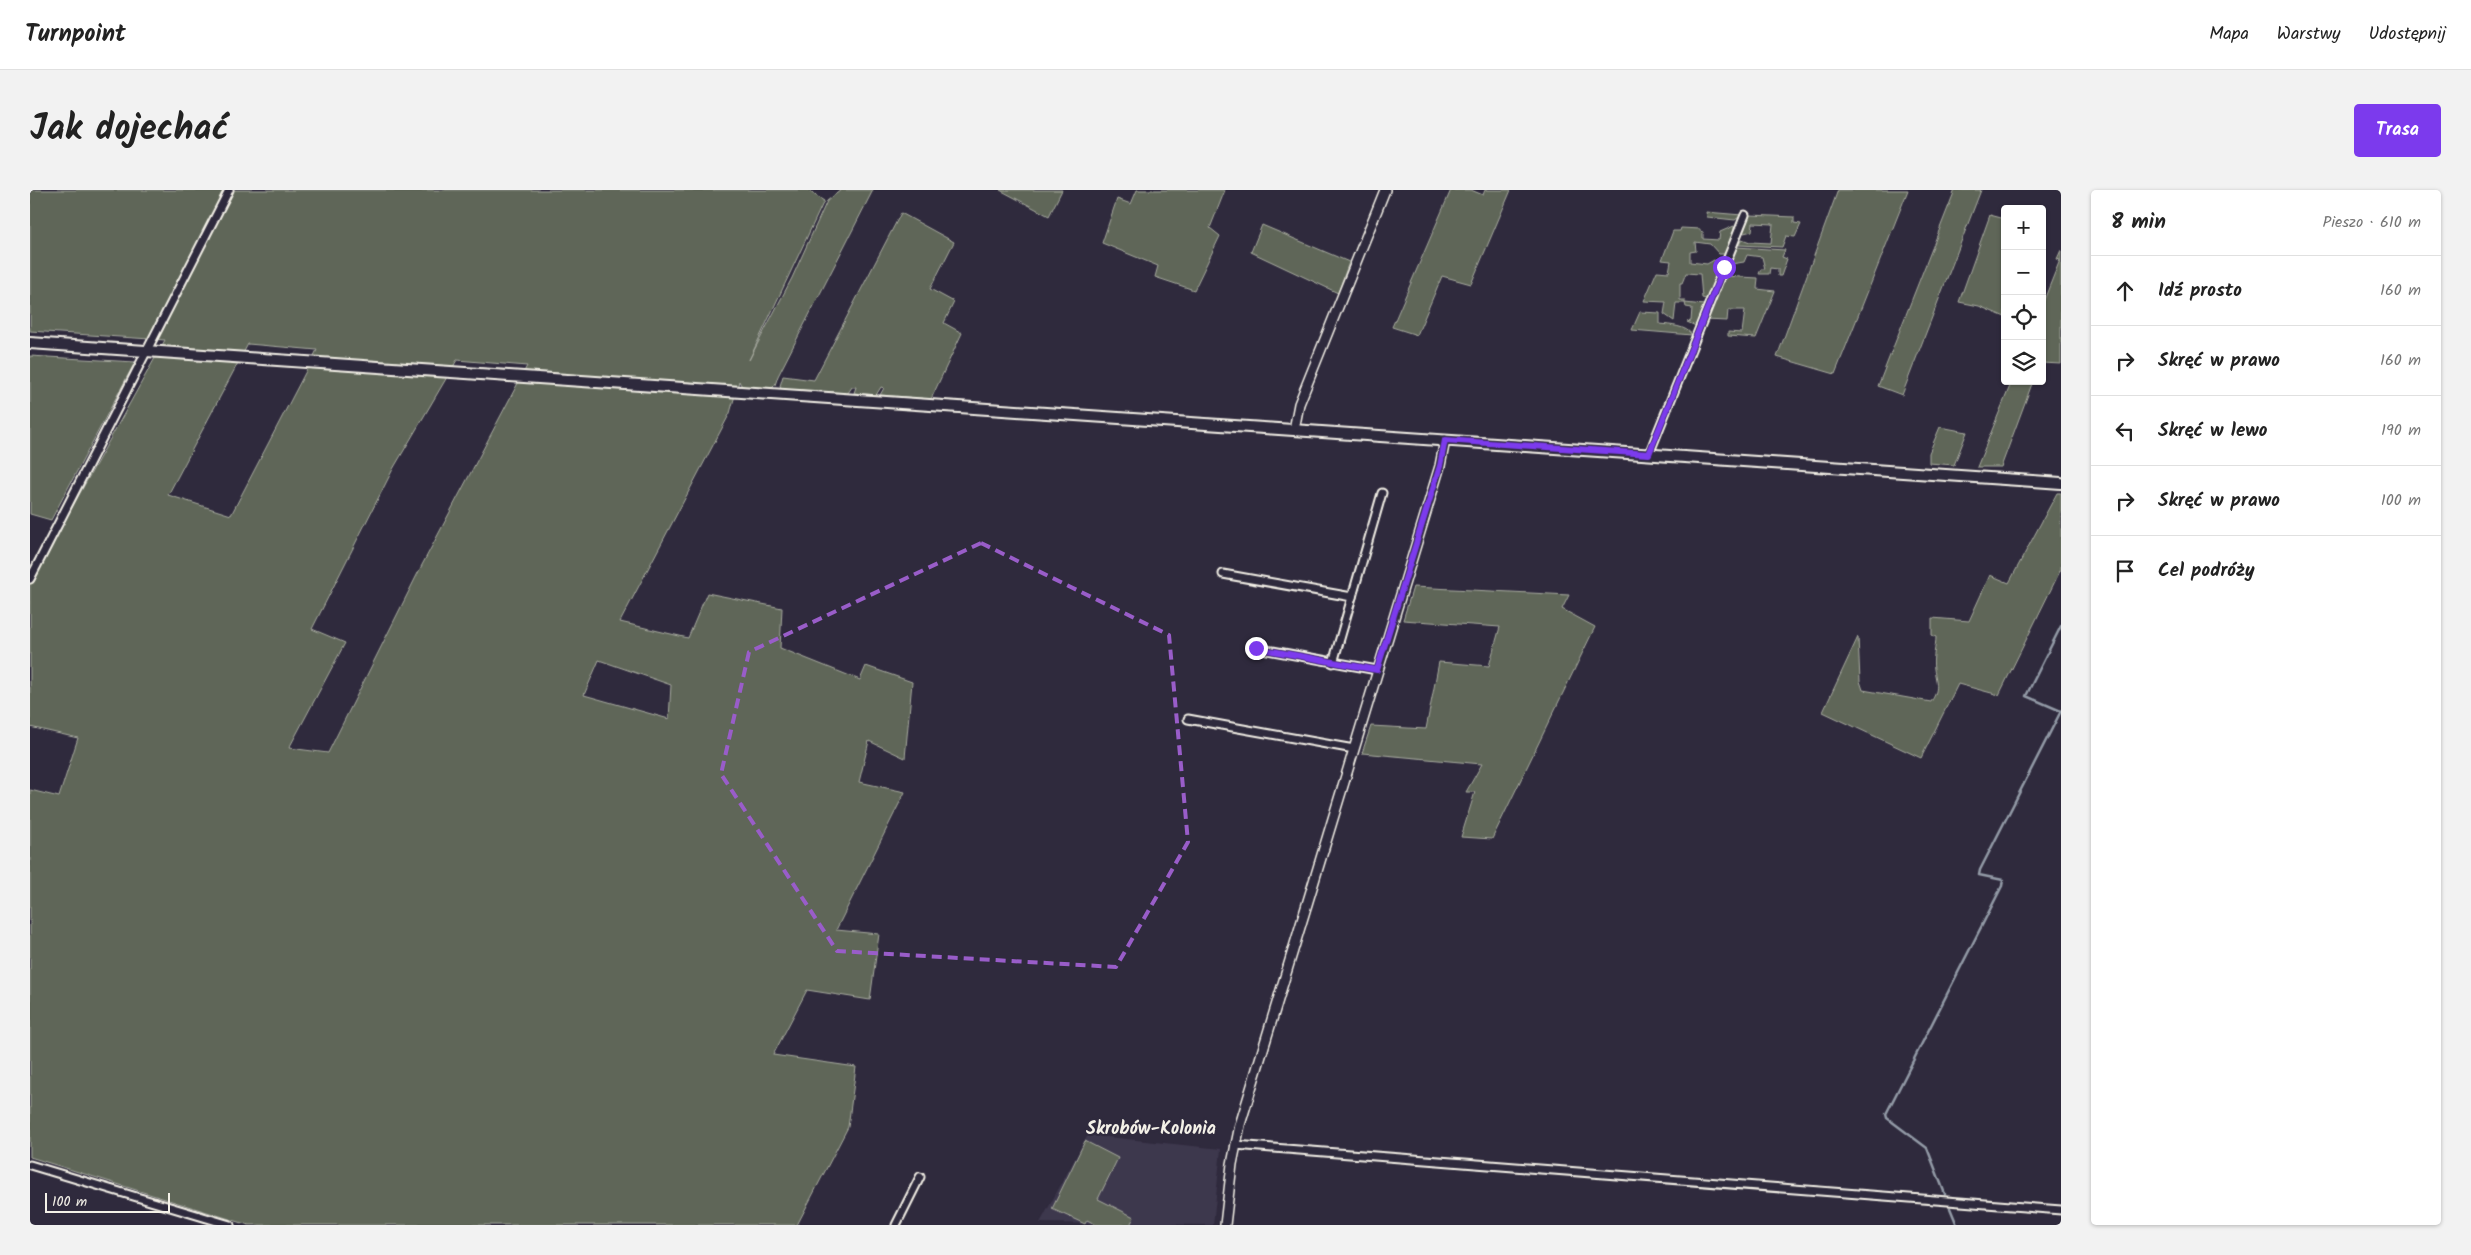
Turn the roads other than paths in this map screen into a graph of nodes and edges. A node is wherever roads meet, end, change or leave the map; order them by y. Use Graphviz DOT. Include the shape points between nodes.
graph roads {
  1 [pos="229,190"];
  2 [pos="1385,190"];
  3 [pos="1745,215"];
  4 [pos="30,343"];
  5 [pos="145,351"];
  6 [pos="1294,430"];
  7 [pos="1445,440"];
  8 [pos="1649,454"];
  9 [pos="2061,483"];
  10 [pos="1382,493"];
  11 [pos="1223,574"];
  12 [pos="30,579"];
  13 [pos="1352,597"];
  14 [pos="1256,648"];
  15 [pos="1333,663"];
  16 [pos="1377,670"];
  17 [pos="1188,719"];
  18 [pos="1354,749"];
  19 [pos="1235,1145"];
  20 [pos="30,1165"];
  21 [pos="920,1177"];
  22 [pos="2061,1210"];
  23 [pos="230,1225"];
  24 [pos="896,1225"];
  25 [pos="1225,1225"];
  1 -- 5 [label="street"];
  2 -- 6 [label="street" via="1299,404"];
  3 -- 8 [label="street"];
  4 -- 5 [label="main road"];
  5 -- 6 [label="main road"];
  5 -- 12 [label="street"];
  6 -- 7 [label="main road"];
  7 -- 8 [label="main road"];
  7 -- 16 [label="street" via="1440,466"];
  8 -- 9 [label="main road"];
  10 -- 13 [label="street"];
  11 -- 13 [label="street"];
  13 -- 15 [label="street"];
  14 -- 15 [label="street"];
  15 -- 16 [label="street"];
  16 -- 18 [label="street"];
  17 -- 18 [label="street"];
  18 -- 19 [label="street"];
  19 -- 22 [label="street"];
  19 -- 25 [label="street"];
  20 -- 23 [label="street"];
  21 -- 24 [label="street"];
}
